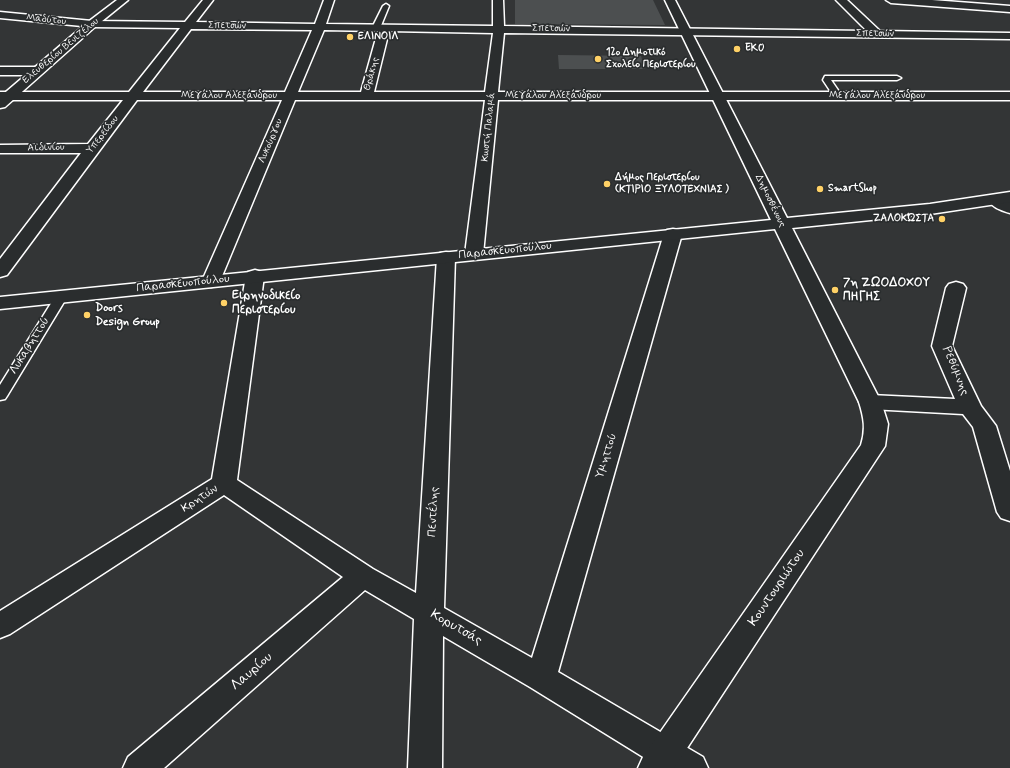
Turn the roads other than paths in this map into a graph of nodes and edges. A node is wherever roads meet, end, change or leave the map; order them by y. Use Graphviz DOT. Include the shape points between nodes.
graph roads {
  1 [pos="123,0"];
  2 [pos="208,0"];
  3 [pos="329,0"];
  4 [pos="498,0"];
  5 [pos="670,0"];
  6 [pos="841,0"];
  7 [pos="891,0"];
  8 [pos="915,1"];
  9 [pos="386,6"];
  10 [pos="1010,9"];
  11 [pos="0,15"];
  12 [pos="92,24"];
  13 [pos="188,25"];
  14 [pos="319,27"];
  15 [pos="380,28"];
  16 [pos="499,29"];
  17 [pos="687,31"];
  18 [pos="877,34"];
  19 [pos="1010,36"];
  20 [pos="0,71"];
  21 [pos="37,71"];
  22 [pos="897,78"];
  23 [pos="134,95"];
  24 [pos="290,96"];
  25 [pos="366,96"];
  26 [pos="492,96"];
  27 [pos="718,96"];
  28 [pos="838,96"];
  29 [pos="1010,96"];
  30 [pos="3,98"];
  31 [pos="92,148"];
  32 [pos="0,149"];
  33 [pos="1005,202"];
  34 [pos="780,224"];
  35 [pos="673,234"];
  36 [pos="474,254"];
  37 [pos="446,257"];
  38 [pos="0,271"];
  39 [pos="255,276"];
  40 [pos="211,281"];
  41 [pos="956,288"];
  42 [pos="61,297"];
  43 [pos="0,303"];
  44 [pos="0,396"];
  45 [pos="870,402"];
  46 [pos="970,407"];
  47 [pos="224,483"];
  48 [pos="1010,512"];
  49 [pos="363,576"];
  50 [pos="429,613"];
  51 [pos="0,626"];
  52 [pos="541,678"];
  53 [pos="670,763"];
  54 [pos="140,768"];
  55 [pos="425,768"];
  1 -- 12 [label="street, Ελευθερίου Βενιζέλου"];
  2 -- 13 [label="street, Υπερείδου"];
  3 -- 14 [label="street, Λυκούργου"];
  4 -- 16 [label="street, Κωστή Παλαμά"];
  5 -- 17 [label="street, Δημοσθένους"];
  6 -- 18 [label="street"];
  7 -- 8 [label="street"];
  8 -- 10 [label="street"];
  9 -- 15 [label="lane"];
  11 -- 12 [label="street, Μαδύτου"];
  12 -- 13 [label="street, Σπετσών"];
  12 -- 21 [label="street, Ελευθερίου Βενιζέλου"];
  13 -- 14 [label="street, Σπετσών"];
  13 -- 23 [label="street, Υπερείδου"];
  14 -- 15 [label="street, Σπετσών"];
  14 -- 24 [label="street, Λυκούργου"];
  15 -- 16 [label="street, Σπετσών"];
  15 -- 25 [label="street, Θράκης"];
  16 -- 17 [label="street, Σπετσών"];
  16 -- 26 [label="street, Κωστή Παλαμά"];
  17 -- 18 [label="street, Σπετσών"];
  17 -- 27 [label="street, Δημοσθένους"];
  18 -- 19 [label="street, Σπετσών"];
  20 -- 21 [label="street"];
  21 -- 30 [label="street, Ελευθερίου Βενιζέλου"];
  22 -- 28 [label="lane" via="828,78"];
  23 -- 24 [label="street, Μεγάλου Αλεξάνδρου"];
  23 -- 30 [label="street, Μεγάλου Αλεξάνδρου"];
  23 -- 31 [label="street, Υπερείδου"];
  24 -- 25 [label="street, Μεγάλου Αλεξάνδρου"];
  24 -- 40 [label="street, Λυκούργου"];
  25 -- 26 [label="street, Μεγάλου Αλεξάνδρου"];
  26 -- 27 [label="street, Μεγάλου Αλεξάνδρου"];
  26 -- 36 [label="street, Κωστή Παλαμά"];
  27 -- 28 [label="street, Μεγάλου Αλεξάνδρου"];
  27 -- 34 [label="street, Δημοσθένους"];
  28 -- 29 [label="street, Μεγάλου Αλεξάνδρου"];
  31 -- 32 [label="street, Αϊδινίου"];
  31 -- 38 [label="street, Υπερείδου"];
  33 -- 34 [label="street, Παρασκευοπούλου"];
  34 -- 35 [label="street, Παρασκευοπούλου"];
  34 -- 45 [label="street, Δημοσθένους"];
  35 -- 36 [label="street, Παρασκευοπούλου"];
  35 -- 52 [label="street, Υμηττού"];
  36 -- 37 [label="street, Παρασκευοπούλου"];
  37 -- 39 [label="street, Παρασκευοπούλου"];
  37 -- 50 [label="street, Πεντέλης"];
  39 -- 40 [label="street, Παρασκευοπούλου"];
  39 -- 47 [label="street, Κρητών"];
  40 -- 42 [label="street, Παρασκευοπούλου"];
  41 -- 46 [label="street, Ρεθύμνης" via="942,346"];
  42 -- 43 [label="street, Παρασκευοπούλου"];
  42 -- 44 [label="lane, Λυκαβηττού"];
  45 -- 46 [label="street, Ρεθύμνης"];
  45 -- 53 [label="street, Κουντουριώτου" via="878,431 873,446"];
  46 -- 48 [label="street, Ρεθύμνης" via="984,426"];
  47 -- 49 [label="street, Κορυτσάς"];
  47 -- 51 [label="street, Κρητών"];
  49 -- 50 [label="street, Κορυτσάς"];
  49 -- 54 [label="street, Λαυρίου"];
  50 -- 52 [label="street, Κορυτσάς"];
  50 -- 55 [label="street, Πεντέλης"];
  52 -- 53 [label="street, Κορυτσάς"];
}
